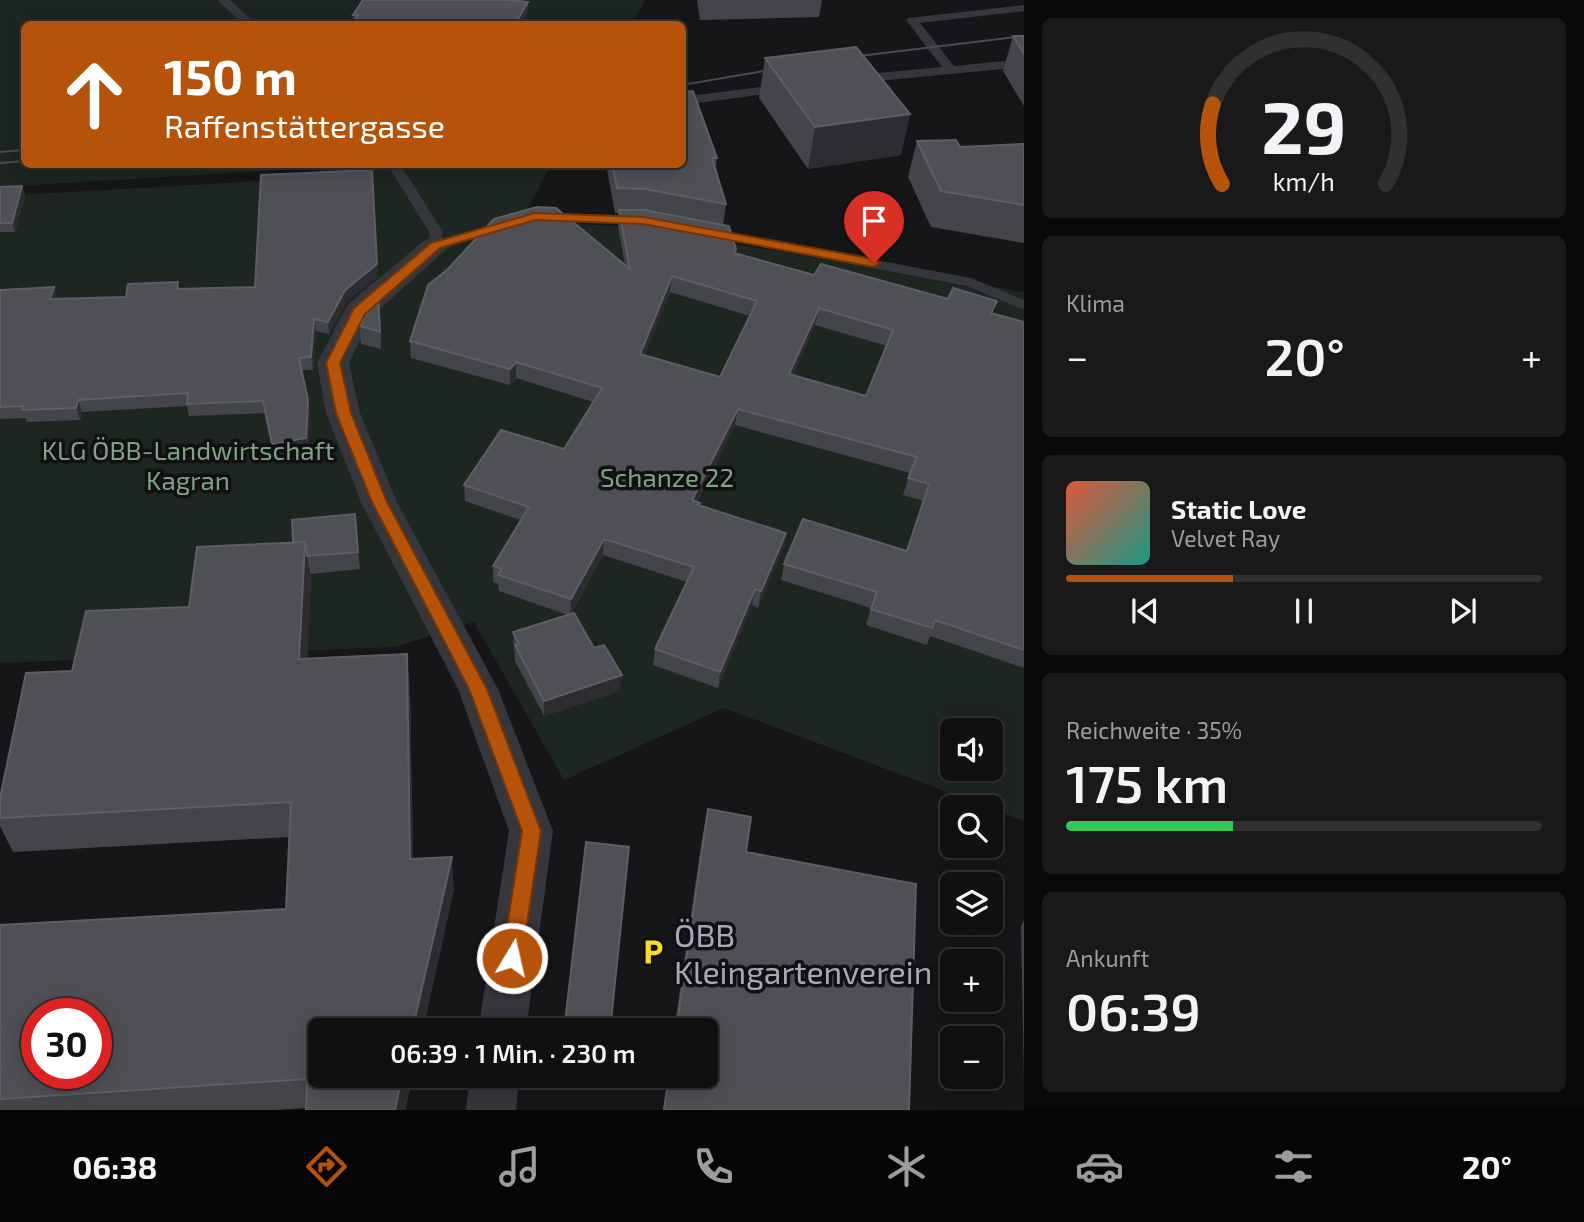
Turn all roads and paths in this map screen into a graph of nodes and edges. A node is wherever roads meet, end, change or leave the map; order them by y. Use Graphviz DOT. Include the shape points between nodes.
graph roads {
  1 [pos="223,0"];
  2 [pos="1024,8"];
  3 [pos="247,21"];
  4 [pos="1024,63"];
  5 [pos="949,68"];
  6 [pos="844,81"];
  7 [pos="794,87"];
  8 [pos="686,100"];
  9 [pos="396,168"];
  10 [pos="656,223"];
  11 [pos="696,230"];
  12 [pos="435,246"];
  13 [pos="1024,305"];
  14 [pos="504,1018"];
  15 [pos="494,1088"];
  16 [pos="491,1110"];
  1 -- 3 [label="lane"];
  2 -- 5 [label="lane" via="912,20"];
  4 -- 5 [label="lane"];
  5 -- 6 [label="lane"];
  7 -- 8 [label="lane"];
  9 -- 12 [label="lane" via="436,232"];
  10 -- 12 [label="lane" via="529,218"];
  11 -- 13 [label="lane" via="971,282"];
  12 -- 14 [label="street" via="359,311 333,363 344,413 379,502 478,689 531,831"];
  15 -- 16 [label="street"];
}
